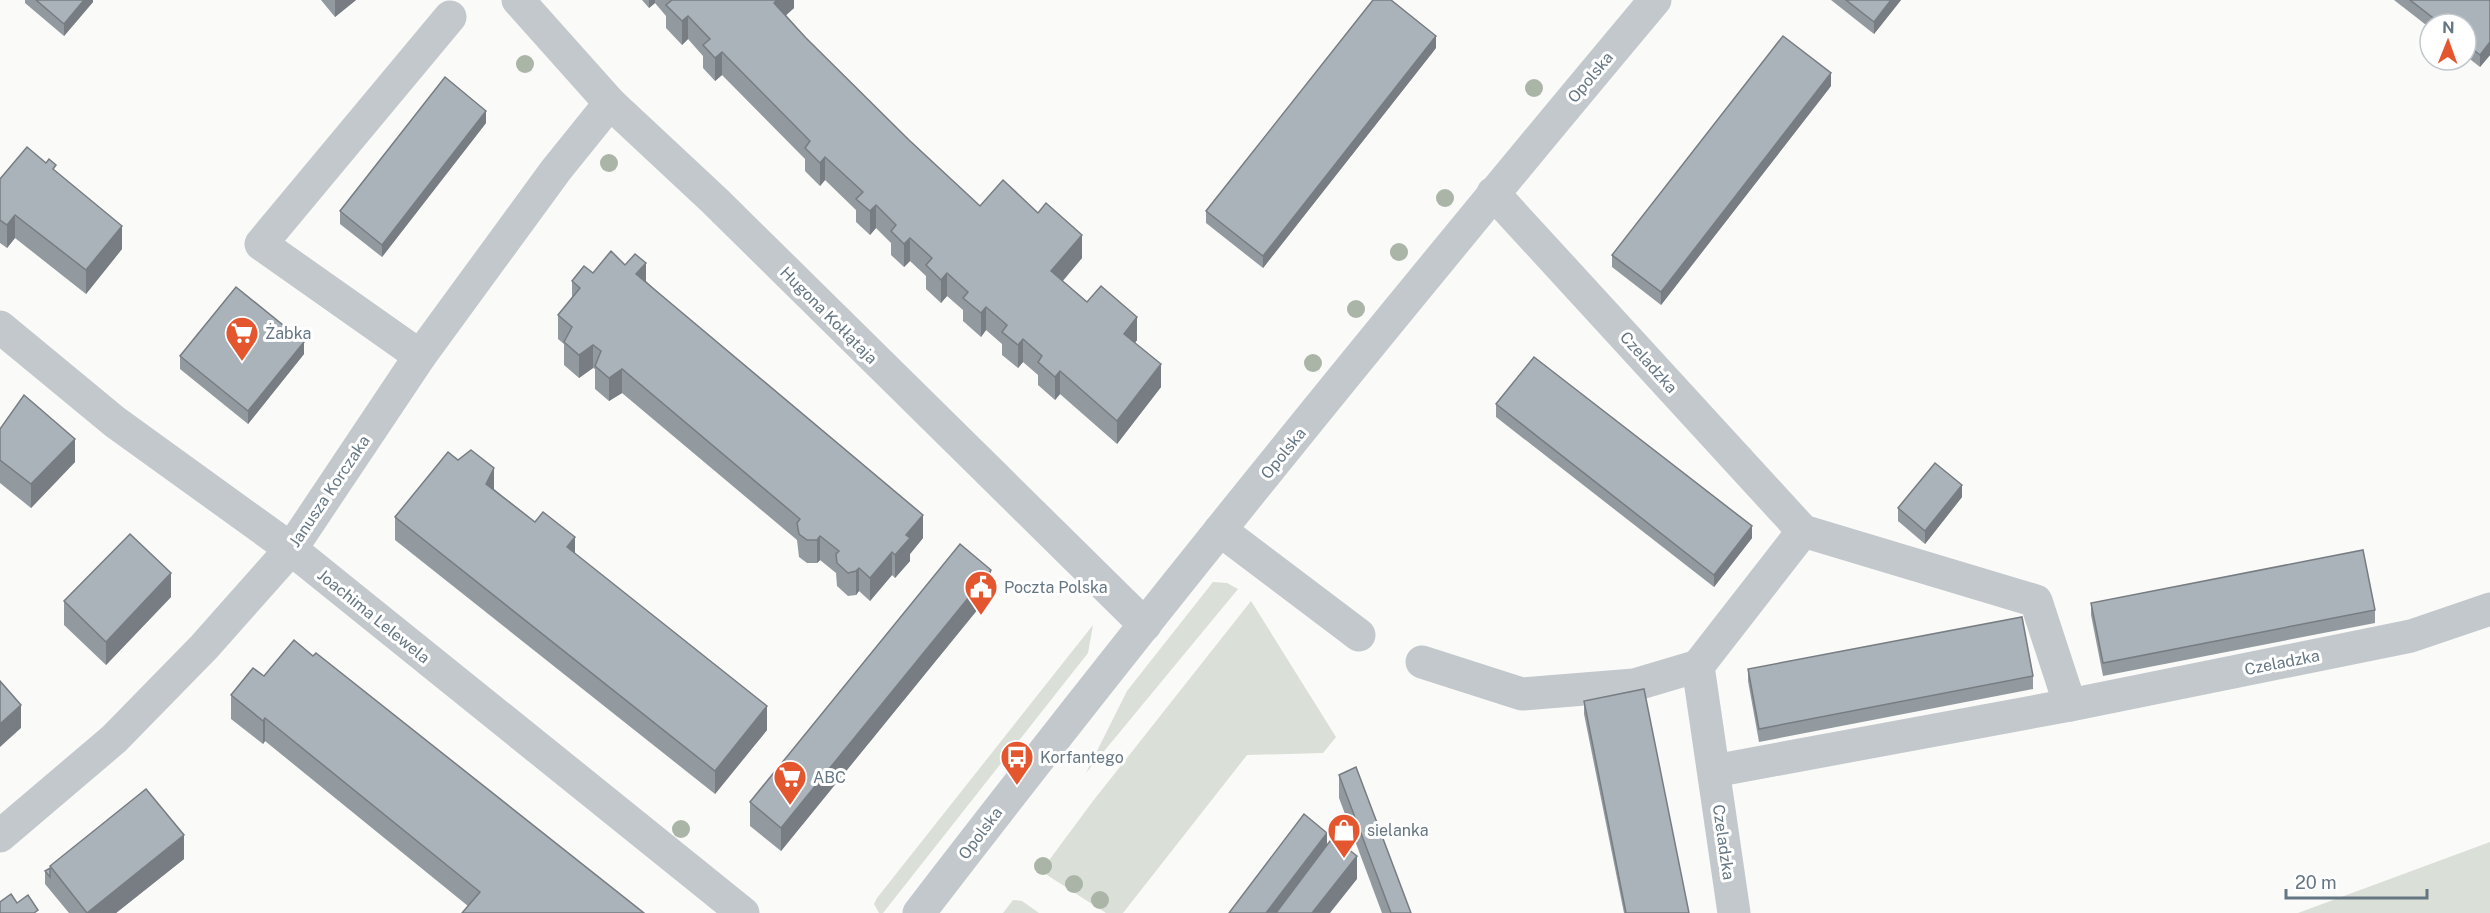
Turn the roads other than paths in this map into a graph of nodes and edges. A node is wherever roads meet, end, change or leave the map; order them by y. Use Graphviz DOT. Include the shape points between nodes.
graph roads {
  1 [pos="518,0"];
  2 [pos="1655,0"];
  3 [pos="450,17"];
  4 [pos="610,103"];
  5 [pos="1493,193"];
  6 [pos="0,327"];
  7 [pos="420,356"];
  8 [pos="1220,530"];
  9 [pos="1803,531"];
  10 [pos="291,549"];
  11 [pos="2490,609"];
  12 [pos="1145,625"];
  13 [pos="1359,635"];
  14 [pos="1422,662"];
  15 [pos="1698,666"];
  16 [pos="2070,705"];
  17 [pos="1714,771"];
  18 [pos="0,836"];
  19 [pos="743,913"];
  20 [pos="919,913"];
  21 [pos="1734,913"];
  1 -- 4 [label="street, Hugona Kołłątaja"];
  2 -- 5 [label="street, Opolska"];
  3 -- 7 [label="street" via="261,244"];
  4 -- 7 [label="street, Janusza Korczaka"];
  4 -- 12 [label="street, Hugona Kołłątaja" via="715,201"];
  5 -- 8 [label="street, Opolska"];
  5 -- 9 [label="street, Czeladzka"];
  6 -- 10 [label="street, Joachima Lelewela" via="115,422"];
  7 -- 10 [label="street, Janusza Korczaka"];
  8 -- 12 [label="street, Opolska"];
  8 -- 13 [label="street"];
  9 -- 15 [label="street"];
  9 -- 16 [label="street" via="2036,601"];
  10 -- 18 [label="street, Janusza Korczaka" via="114,740"];
  10 -- 19 [label="street, Joachima Lelewela"];
  11 -- 16 [label="street, Czeladzka" via="2411,636"];
  12 -- 20 [label="street, Opolska"];
  14 -- 15 [label="street" via="1522,694 1634,685"];
  15 -- 17 [label="street, Czeladzka"];
  16 -- 17 [label="street, Czeladzka"];
  17 -- 21 [label="street, Czeladzka"];
}
